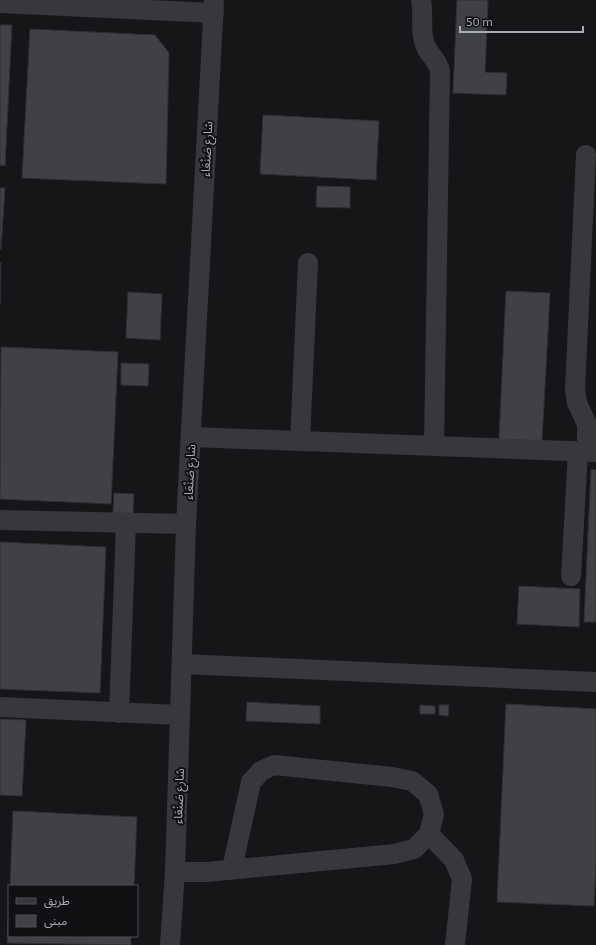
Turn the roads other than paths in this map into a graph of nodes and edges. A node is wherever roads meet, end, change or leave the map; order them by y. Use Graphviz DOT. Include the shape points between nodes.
graph roads {
  1 [pos="421,0"];
  2 [pos="0,3"];
  3 [pos="214,6"];
  4 [pos="586,156"];
  5 [pos="308,263"];
  6 [pos="191,437"];
  7 [pos="300,441"];
  8 [pos="434,446"];
  9 [pos="587,452"];
  10 [pos="0,520"];
  11 [pos="126,524"];
  12 [pos="186,524"];
  13 [pos="571,576"];
  14 [pos="183,664"];
  15 [pos="596,682"];
  16 [pos="0,707"];
  17 [pos="119,713"];
  18 [pos="180,715"];
  19 [pos="429,834"];
  20 [pos="232,869"];
  21 [pos="175,872"];
  22 [pos="170,945"];
  23 [pos="455,945"];
  1 -- 8 [label="street" via="423,40 439,64 440,71"];
  2 -- 3 [label="street"];
  3 -- 6 [label="street, شارع صَنْعَاء"];
  4 -- 9 [label="street" via="575,389 577,402 587,424"];
  5 -- 7 [label="street"];
  6 -- 7 [label="street"];
  6 -- 12 [label="street, شارع صَنْعَاء"];
  7 -- 8 [label="street"];
  8 -- 9 [label="street"];
  9 -- 13 [label="street"];
  10 -- 11 [label="street"];
  11 -- 12 [label="street"];
  11 -- 17 [label="street"];
  12 -- 14 [label="street, شارع صَنْعَاء"];
  14 -- 15 [label="street"];
  14 -- 18 [label="street, شارع صَنْعَاء"];
  16 -- 17 [label="street"];
  17 -- 18 [label="street"];
  18 -- 21 [label="street, شارع صَنْعَاء"];
  19 -- 20 [label="street" via="414,849 394,854"];
  19 -- 20 [label="street" via="434,814 428,794 412,781 274,765 261,771 251,782"];
  19 -- 23 [label="street" via="460,869 462,878"];
  20 -- 21 [label="street"];
  21 -- 22 [label="street, شارع صَنْعَاء"];
}
